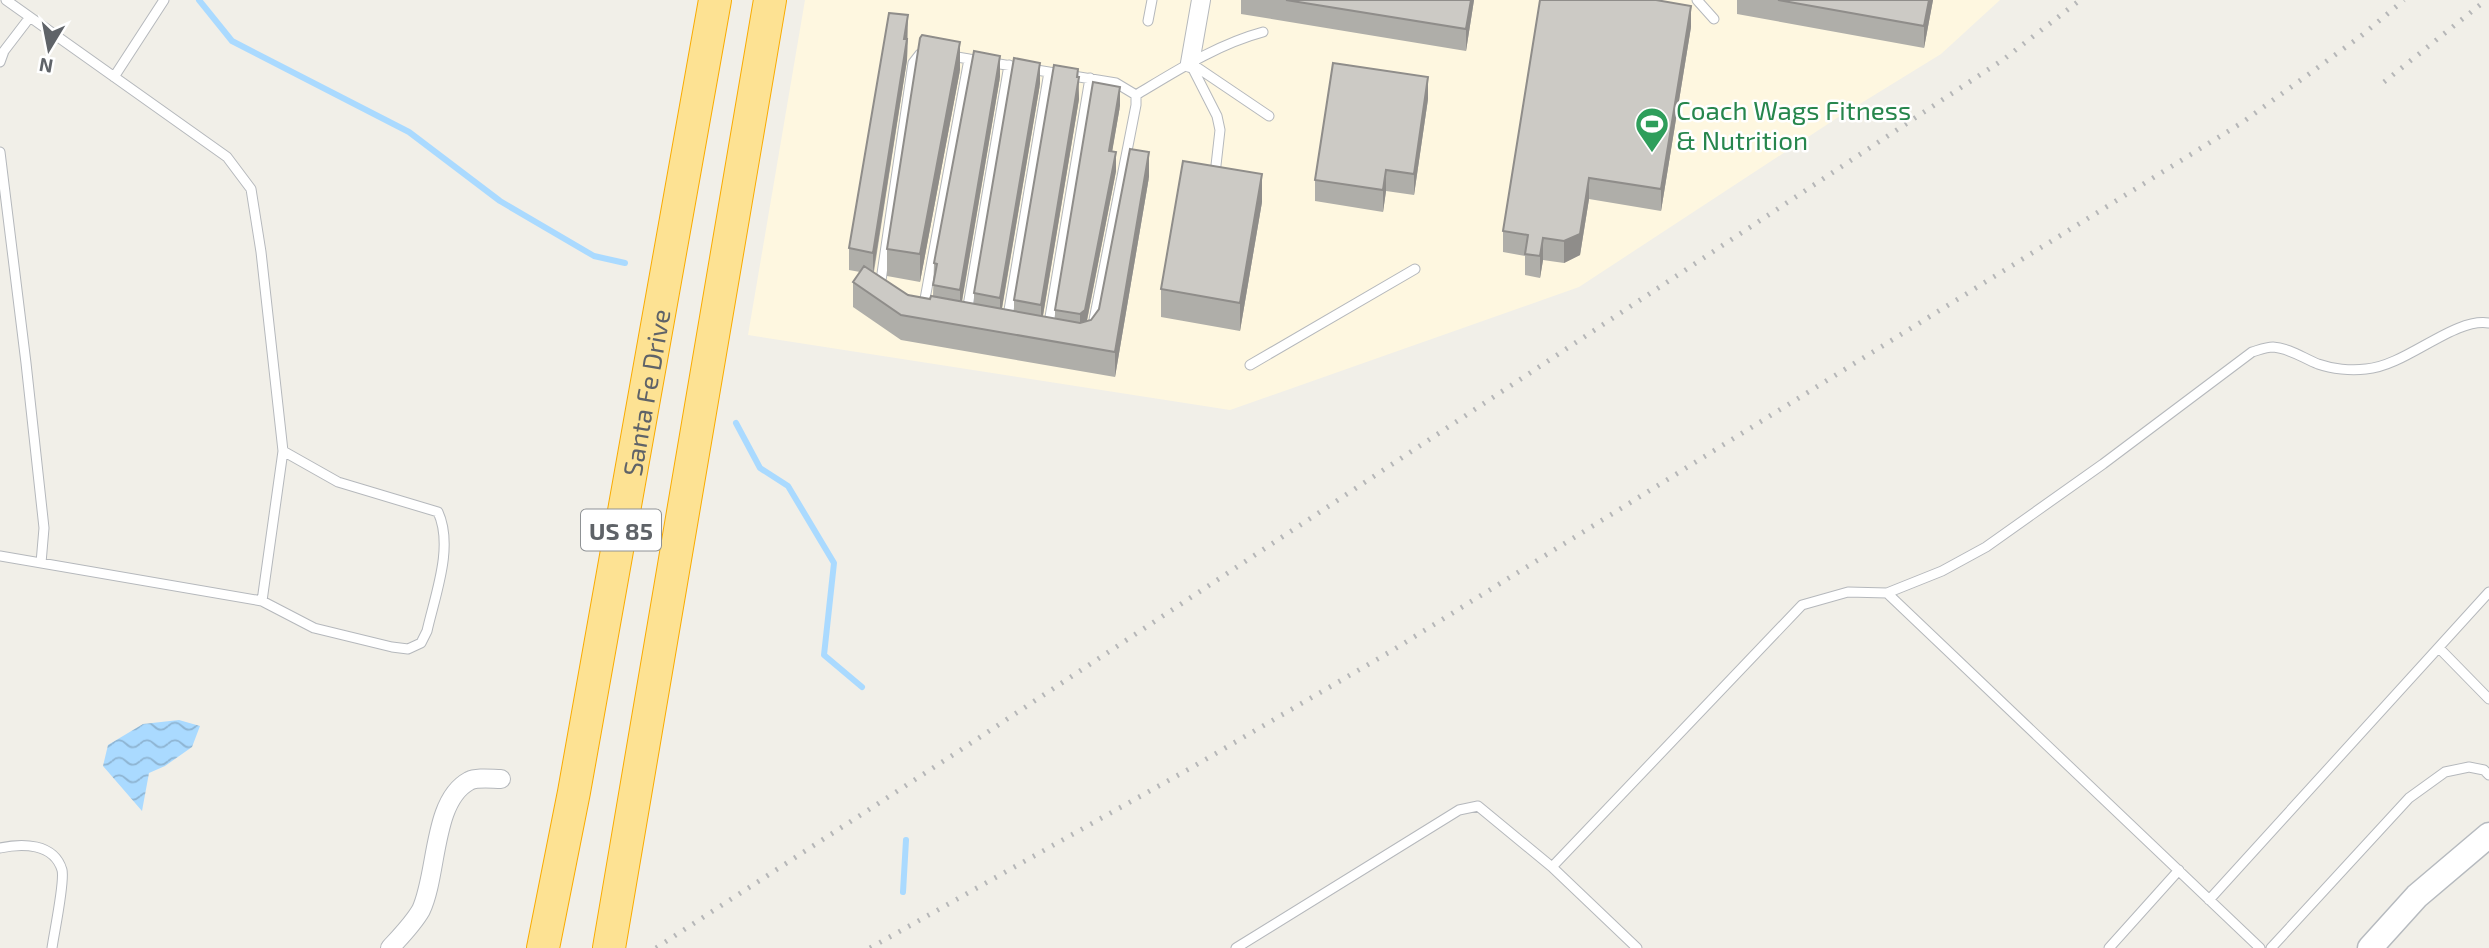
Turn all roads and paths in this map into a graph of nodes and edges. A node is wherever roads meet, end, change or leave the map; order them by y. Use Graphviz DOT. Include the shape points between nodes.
graph roads {
  1 [pos="6,0"];
  2 [pos="164,0"];
  3 [pos="715,0"];
  4 [pos="770,0"];
  5 [pos="1152,0"];
  6 [pos="1201,0"];
  7 [pos="1697,0"];
  8 [pos="30,17"];
  9 [pos="1714,19"];
  10 [pos="1148,22"];
  11 [pos="1263,32"];
  12 [pos="929,52"];
  13 [pos="942,54"];
  14 [pos="968,59"];
  15 [pos="0,62"];
  16 [pos="1190,63"];
  17 [pos="1009,65"];
  18 [pos="1049,72"];
  19 [pos="114,77"];
  20 [pos="1090,78"];
  21 [pos="1136,95"];
  22 [pos="1269,117"];
  23 [pos="0,152"];
  24 [pos="1215,174"];
  25 [pos="1415,269"];
  26 [pos="885,295"];
  27 [pos="910,310"];
  28 [pos="953,318"];
  29 [pos="2489,322"];
  30 [pos="993,325"];
  31 [pos="1006,327"];
  32 [pos="1020,330"];
  33 [pos="1033,332"];
  34 [pos="1092,332"];
  35 [pos="1047,335"];
  36 [pos="1058,337"];
  37 [pos="1250,365"];
  38 [pos="283,451"];
  39 [pos="0,556"];
  40 [pos="41,563"];
  41 [pos="2489,592"];
  42 [pos="1887,593"];
  43 [pos="262,601"];
  44 [pos="2439,648"];
  45 [pos="2489,699"];
  46 [pos="2489,775"];
  47 [pos="501,779"];
  48 [pos="2489,835"];
  49 [pos="0,848"];
  50 [pos="1552,867"];
  51 [pos="2179,870"];
  52 [pos="2209,900"];
  53 [pos="52,948"];
  54 [pos="390,948"];
  55 [pos="543,948"];
  56 [pos="609,948"];
  57 [pos="1236,948"];
  58 [pos="1637,948"];
  59 [pos="2109,948"];
  60 [pos="2260,948"];
  61 [pos="2271,948"];
  62 [pos="2370,948"];
  1 -- 8 [label="lane"];
  2 -- 19 [label="lane"];
  3 -- 55 [label="highway, Santa Fe Drive / US 85"];
  4 -- 56 [label="highway, Santa Fe Drive / US 85"];
  5 -- 10 [label="lane"];
  6 -- 16 [label="street"];
  7 -- 9 [label="lane"];
  8 -- 15 [label="lane"];
  8 -- 19 [label="lane"];
  11 -- 16 [label="lane"];
  12 -- 26 [label="lane" via="913,63 879,283"];
  13 -- 14 [label="lane"];
  14 -- 17 [label="lane"];
  14 -- 27 [label="lane" via="925,313"];
  16 -- 21 [label="lane"];
  16 -- 22 [label="lane"];
  16 -- 24 [label="lane" via="1217,116"];
  17 -- 18 [label="lane"];
  17 -- 28 [label="lane" via="966,320"];
  18 -- 20 [label="lane"];
  18 -- 31 [label="lane"];
  19 -- 38 [label="lane" via="227,157 251,189"];
  20 -- 21 [label="lane" via="1116,83"];
  20 -- 35 [label="lane"];
  21 -- 34 [label="lane"];
  23 -- 40 [label="lane" via="44,528"];
  25 -- 37 [label="lane"];
  29 -- 42 [label="lane" via="2474,321 2393,362 2367,369 2320,365 2272,347 2252,352 1986,547"];
  30 -- 31 [label="lane"];
  31 -- 32 [label="lane"];
  33 -- 35 [label="lane"];
  35 -- 36 [label="lane"];
  38 -- 43 [label="lane"];
  38 -- 43 [label="lane" via="338,482 438,512 446,542 427,631 421,643 408,649 314,628"];
  39 -- 40 [label="lane"];
  40 -- 43 [label="lane"];
  41 -- 44 [label="lane"];
  42 -- 50 [label="lane" via="1847,592 1802,605"];
  42 -- 51 [label="lane"];
  44 -- 45 [label="lane"];
  44 -- 52 [label="lane"];
  46 -- 61 [label="lane" via="2469,767 2445,772 2409,798"];
  47 -- 54 [label="street" via="471,779 455,792 444,816 420,911"];
  48 -- 62 [label="street" via="2417,896"];
  49 -- 53 [label="lane" via="31,845 57,860 63,872"];
  50 -- 57 [label="lane" via="1478,806 1460,810"];
  50 -- 58 [label="lane"];
  51 -- 52 [label="lane"];
  51 -- 59 [label="lane"];
  52 -- 60 [label="lane"];
}
